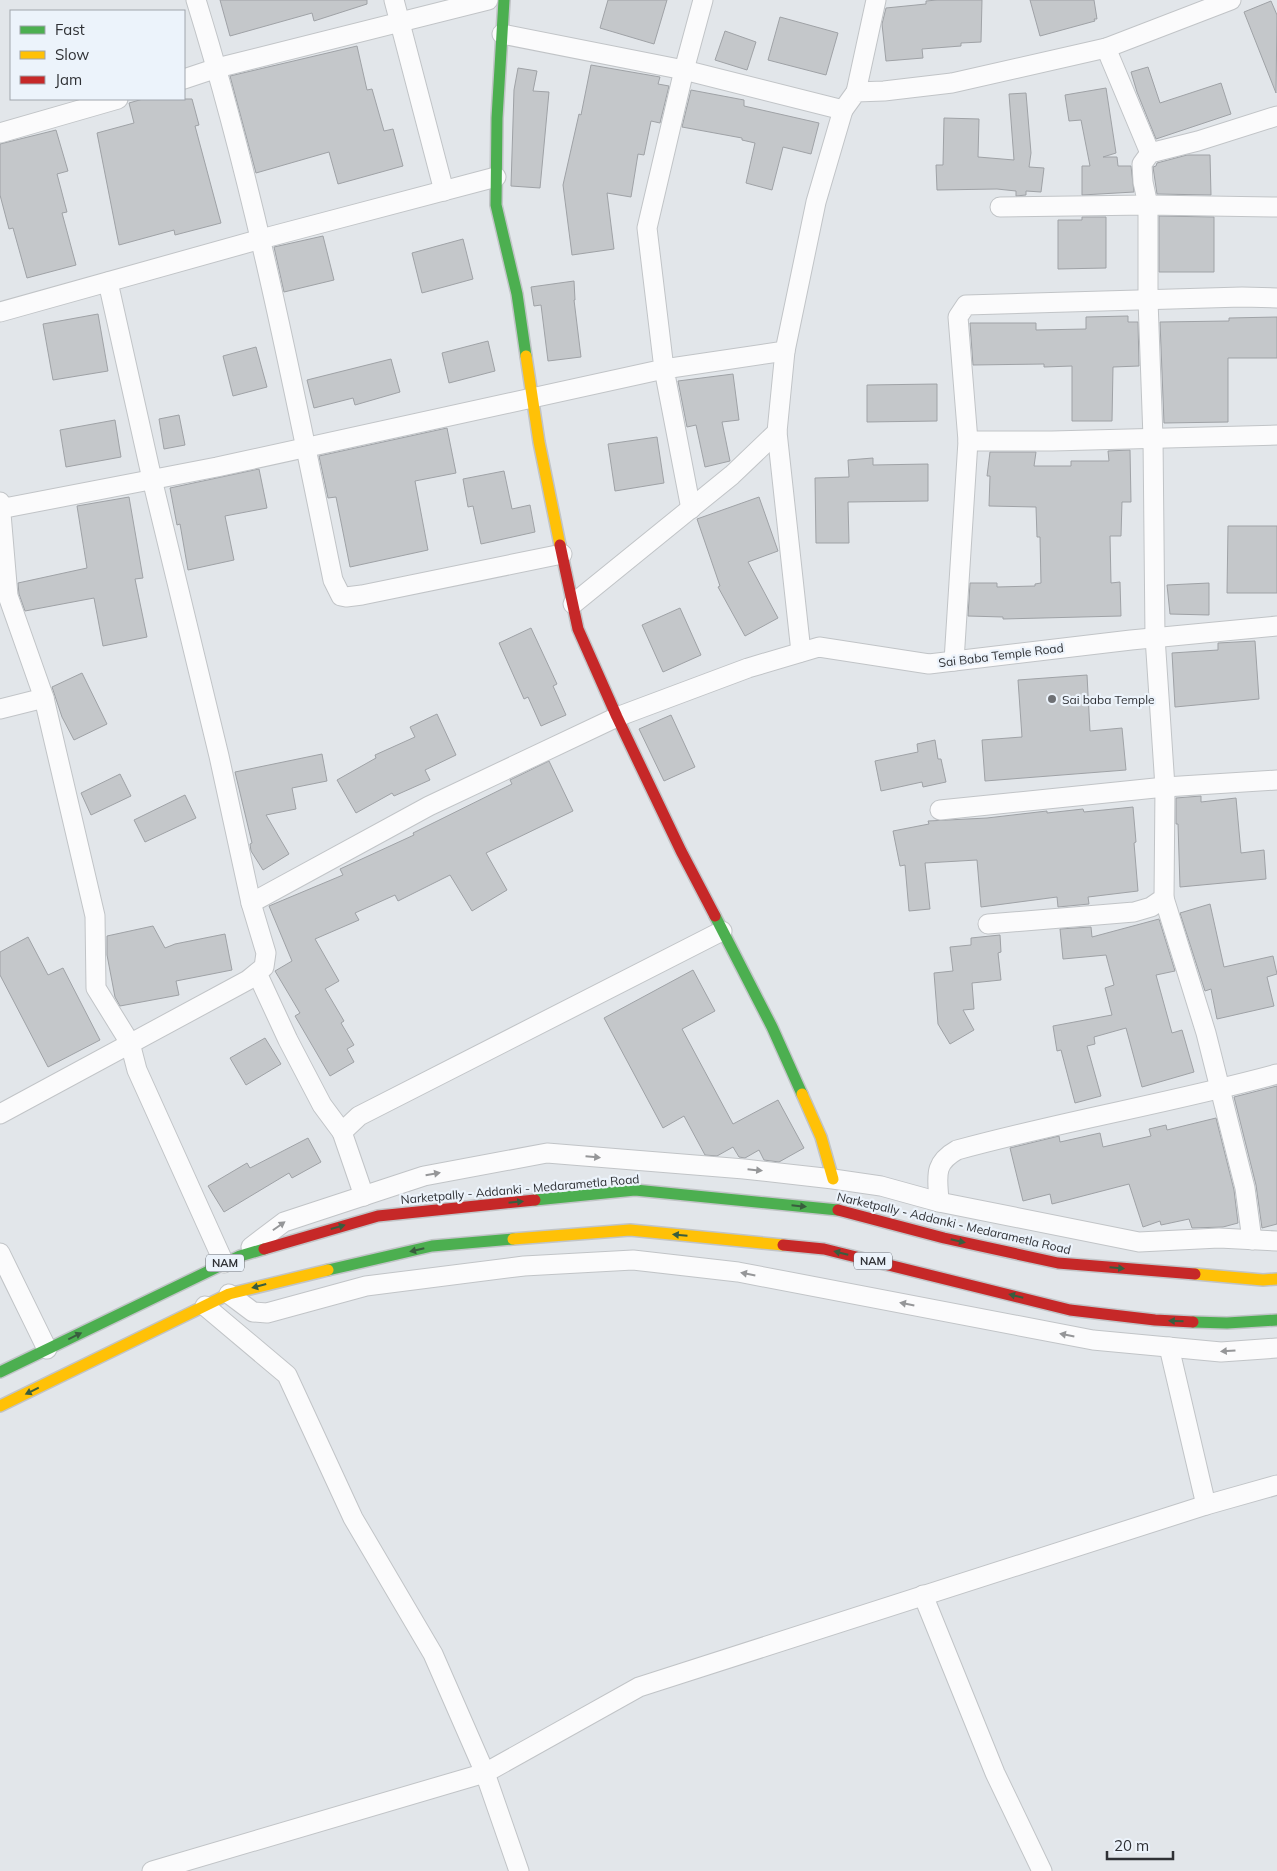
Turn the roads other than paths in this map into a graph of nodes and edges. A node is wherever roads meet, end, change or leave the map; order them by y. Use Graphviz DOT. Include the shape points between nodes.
graph roads {
  1 [pos="196,0"];
  2 [pos="394,0"];
  3 [pos="488,0"];
  4 [pos="504,0"];
  5 [pos="703,0"];
  6 [pos="876,0"];
  7 [pos="1231,0"];
  8 [pos="399,22"];
  9 [pos="502,34"];
  10 [pos="1106,48"];
  11 [pos="217,68"];
  12 [pos="684,70"];
  13 [pos="185,78"];
  14 [pos="856,92"];
  15 [pos="115,100"];
  16 [pos="843,110"];
  17 [pos="1277,116"];
  18 [pos="0,133"];
  19 [pos="1150,153"];
  20 [pos="496,177"];
  21 [pos="444,191"];
  22 [pos="1148,205"];
  23 [pos="1277,207"];
  24 [pos="1000,208"];
  25 [pos="261,240"];
  26 [pos="108,282"];
  27 [pos="1277,298"];
  28 [pos="1148,300"];
  29 [pos="0,312"];
  30 [pos="785,351"];
  31 [pos="664,369"];
  32 [pos="532,397"];
  33 [pos="777,432"];
  34 [pos="1277,435"];
  35 [pos="1153,438"];
  36 [pos="968,441"];
  37 [pos="306,447"];
  38 [pos="152,479"];
  39 [pos="0,506"];
  40 [pos="691,509"];
  41 [pos="562,554"];
  42 [pos="573,604"];
  43 [pos="1277,626"];
  44 [pos="1155,637"];
  45 [pos="801,652"];
  46 [pos="954,660"];
  47 [pos="44,698"];
  48 [pos="0,709"];
  49 [pos="617,716"];
  50 [pos="1277,780"];
  51 [pos="1165,787"];
  52 [pos="940,810"];
  53 [pos="1164,898"];
  54 [pos="251,902"];
  55 [pos="988,924"];
  56 [pos="722,931"];
  57 [pos="257,972"];
  58 [pos="130,1043"];
  59 [pos="1277,1074"];
  60 [pos="1220,1090"];
  61 [pos="0,1114"];
  62 [pos="342,1132"];
  63 [pos="833,1179"];
  64 [pos="364,1196"];
  65 [pos="939,1202"];
  66 [pos="1252,1240"];
  67 [pos="1277,1241"];
  68 [pos="0,1253"];
  69 [pos="232,1259"];
  70 [pos="1277,1279"];
  71 [pos="229,1294"];
  72 [pos="205,1306"];
  73 [pos="1277,1320"];
  74 [pos="1168,1347"];
  75 [pos="1277,1348"];
  76 [pos="47,1349"];
  77 [pos="0,1372"];
  78 [pos="0,1406"];
  79 [pos="1277,1485"];
  80 [pos="1206,1505"];
  81 [pos="923,1595"];
  82 [pos="485,1772"];
  83 [pos="152,1871"];
  84 [pos="519,1871"];
  85 [pos="1042,1871"];
  1 -- 11 [label="street"];
  2 -- 8 [label="street"];
  3 -- 8 [label="street"];
  4 -- 9 [label="main road"];
  5 -- 12 [label="street"];
  6 -- 14 [label="street"];
  7 -- 10 [label="street"];
  8 -- 11 [label="street"];
  8 -- 21 [label="street"];
  9 -- 12 [label="street"];
  9 -- 20 [label="main road"];
  10 -- 14 [label="street" via="952,83"];
  10 -- 19 [label="street"];
  11 -- 13 [label="street"];
  11 -- 25 [label="street"];
  12 -- 16 [label="street"];
  12 -- 31 [label="street" via="647,228"];
  14 -- 16 [label="street"];
  15 -- 18 [label="street"];
  16 -- 30 [label="street" via="816,202"];
  17 -- 19 [label="street"];
  19 -- 22 [label="street" via="1142,164"];
  20 -- 21 [label="street"];
  20 -- 32 [label="main road" via="496,205 517,294"];
  21 -- 25 [label="street"];
  22 -- 23 [label="street"];
  22 -- 24 [label="street"];
  22 -- 28 [label="street"];
  25 -- 26 [label="street"];
  25 -- 37 [label="street"];
  26 -- 29 [label="street"];
  26 -- 38 [label="street"];
  27 -- 28 [label="street"];
  28 -- 35 [label="street"];
  28 -- 36 [label="street" via="966,305 958,317"];
  30 -- 31 [label="street"];
  30 -- 33 [label="street"];
  31 -- 32 [label="street"];
  31 -- 40 [label="street"];
  32 -- 37 [label="street"];
  32 -- 41 [label="main road"];
  33 -- 40 [label="street" via="732,476"];
  33 -- 45 [label="street"];
  34 -- 35 [label="street"];
  35 -- 36 [label="street"];
  35 -- 44 [label="street"];
  36 -- 46 [label="street"];
  37 -- 38 [label="street"];
  37 -- 41 [label="street" via="333,580 341,596 362,595"];
  38 -- 39 [label="street"];
  38 -- 54 [label="street"];
  39 -- 47 [label="street" via="8,596"];
  40 -- 42 [label="street"];
  41 -- 42 [label="main road"];
  42 -- 49 [label="main road" via="578,629"];
  43 -- 44 [label="street, Sai Baba Temple Road"];
  44 -- 46 [label="street, Sai Baba Temple Road"];
  44 -- 51 [label="street"];
  45 -- 46 [label="street, Sai Baba Temple Road" via="818,647 929,664"];
  45 -- 49 [label="street, Sai Baba Temple Road"];
  47 -- 48 [label="street"];
  47 -- 58 [label="street" via="96,916 96,988"];
  49 -- 54 [label="street, Sai Baba Temple Road" via="429,806"];
  49 -- 56 [label="main road"];
  50 -- 51 [label="street"];
  51 -- 52 [label="street"];
  51 -- 53 [label="street"];
  53 -- 55 [label="street" via="1151,908 1134,912"];
  53 -- 60 [label="street"];
  54 -- 57 [label="street" via="266,953 264,967"];
  56 -- 62 [label="street" via="359,1116"];
  56 -- 63 [label="main road" via="772,1027 821,1137"];
  57 -- 58 [label="street" via="248,980"];
  57 -- 62 [label="street" via="322,1105"];
  58 -- 61 [label="street"];
  58 -- 69 [label="street" via="137,1070"];
  59 -- 60 [label="street"];
  60 -- 65 [label="street" via="957,1150 945,1157 938,1168"];
  60 -- 66 [label="street" via="1245,1188"];
  62 -- 64 [label="street"];
  64 -- 63 [label="street, one-way" via="424,1176 547,1153"];
  63 -- 65 [label="street" via="881,1186"];
  69 -- 64 [label="street, one-way" via="284,1222"];
  65 -- 66 [label="street" via="1139,1242 1219,1238"];
  66 -- 67 [label="street"];
  68 -- 76 [label="street"];
  69 -- 70 [label="main road, Narketpally - Addanki - Medarametla Road / NAM, one-way" via="378,1216 635,1190 842,1210 944,1238 1058,1263"];
  76 -- 69 [label="main road, Narketpally - Addanki - Medarametla Road / NAM, one-way"];
  71 -- 72 [label="main road, NAM"];
  73 -- 71 [label="main road, NAM, one-way" via="1226,1323 1155,1320 1070,1310 824,1249 630,1230 432,1246"];
  74 -- 71 [label="street, one-way" via="1093,1340 738,1272 633,1260 524,1266 366,1286 267,1313 248,1309"];
  72 -- 78 [label="main road, NAM, one-way"];
  72 -- 82 [label="street" via="287,1375 353,1518 432,1654"];
  75 -- 74 [label="street, one-way" via="1221,1352"];
  74 -- 80 [label="street"];
  76 -- 77 [label="main road, Narketpally - Addanki - Medarametla Road / NAM"];
  79 -- 80 [label="street"];
  80 -- 81 [label="street"];
  81 -- 82 [label="street" via="639,1686"];
  81 -- 85 [label="street" via="995,1772"];
  82 -- 83 [label="street"];
  82 -- 84 [label="street"];
}
